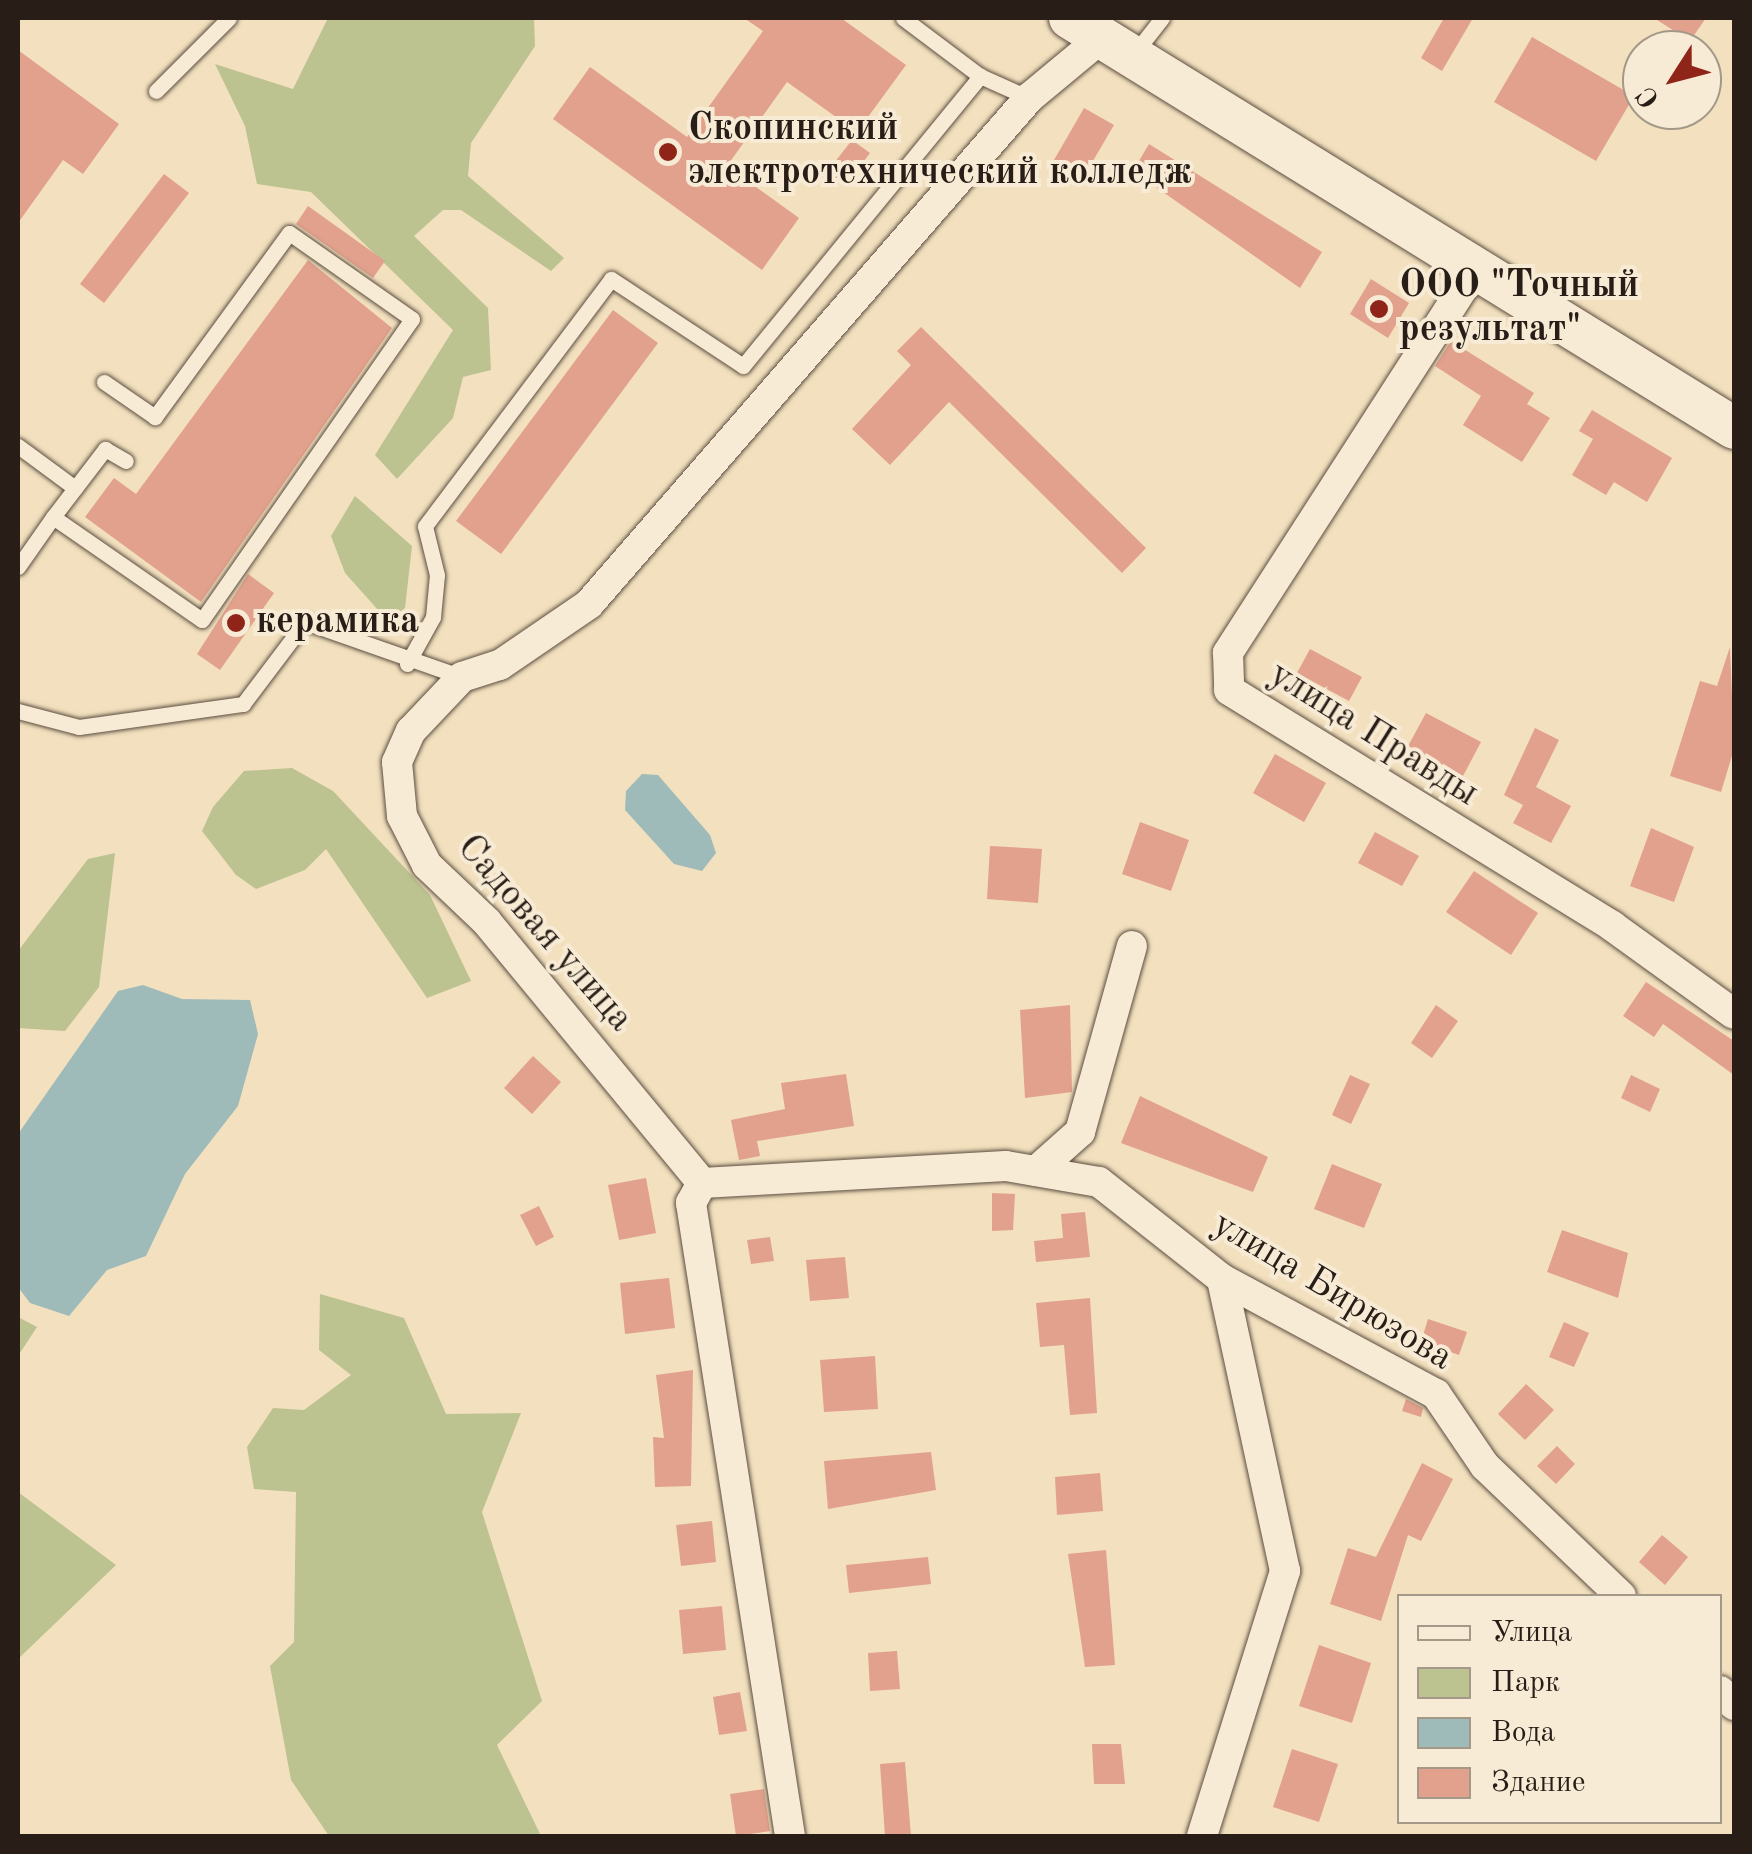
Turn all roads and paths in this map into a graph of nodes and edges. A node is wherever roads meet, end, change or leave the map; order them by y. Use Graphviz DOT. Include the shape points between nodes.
graph roads {
  1 [pos="228,18"];
  2 [pos="902,18"];
  3 [pos="1162,18"];
  4 [pos="1100,38"];
  5 [pos="980,76"];
  6 [pos="156,92"];
  7 [pos="1029,98"];
  8 [pos="1472,274"];
  9 [pos="104,382"];
  10 [pos="1734,428"];
  11 [pos="18,446"];
  12 [pos="126,461"];
  13 [pos="75,488"];
  14 [pos="54,517"];
  15 [pos="18,567"];
  16 [pos="407,664"];
  17 [pos="462,677"];
  18 [pos="21,720"];
  19 [pos="1132,946"];
  20 [pos="1734,1014"];
  21 [pos="1036,1171"];
  22 [pos="702,1183"];
  23 [pos="1222,1279"];
  24 [pos="1619,1594"];
  25 [pos="790,1836"];
  26 [pos="1202,1836"];
  1 -- 6 [label="lane"];
  2 -- 5 [label="lane"];
  3 -- 4 [label="lane"];
  4 -- 7 [label="street, Садовая улица"];
  4 -- 8 [label="main road"];
  5 -- 7 [label="lane"];
  5 -- 16 [label="lane" via="744,366 611,278 425,526 437,575 434,617"];
  7 -- 17 [label="street, Садовая улица" via="590,604 500,665"];
  8 -- 10 [label="main road"];
  8 -- 20 [label="street, улица Правды" via="1228,653 1228,690 1612,926"];
  9 -- 14 [label="lane" via="155,418 289,233 412,319 202,620"];
  11 -- 13 [label="lane"];
  12 -- 13 [label="lane" via="105,449"];
  13 -- 14 [label="lane"];
  14 -- 15 [label="lane"];
  16 -- 17 [label="lane"];
  16 -- 18 [label="lane" via="304,622 243,704 79,727"];
  17 -- 22 [label="street, Садовая улица" via="411,730 397,762 402,816 428,865 487,922"];
  19 -- 21 [label="street" via="1080,1132"];
  21 -- 22 [label="street, улица Бирюзова"];
  21 -- 23 [label="street, улица Бирюзова" via="1099,1182"];
  22 -- 25 [label="street" via="691,1203"];
  23 -- 24 [label="street, улица Бирюзова" via="1436,1394 1485,1466"];
  23 -- 26 [label="street" via="1285,1571"];
}
